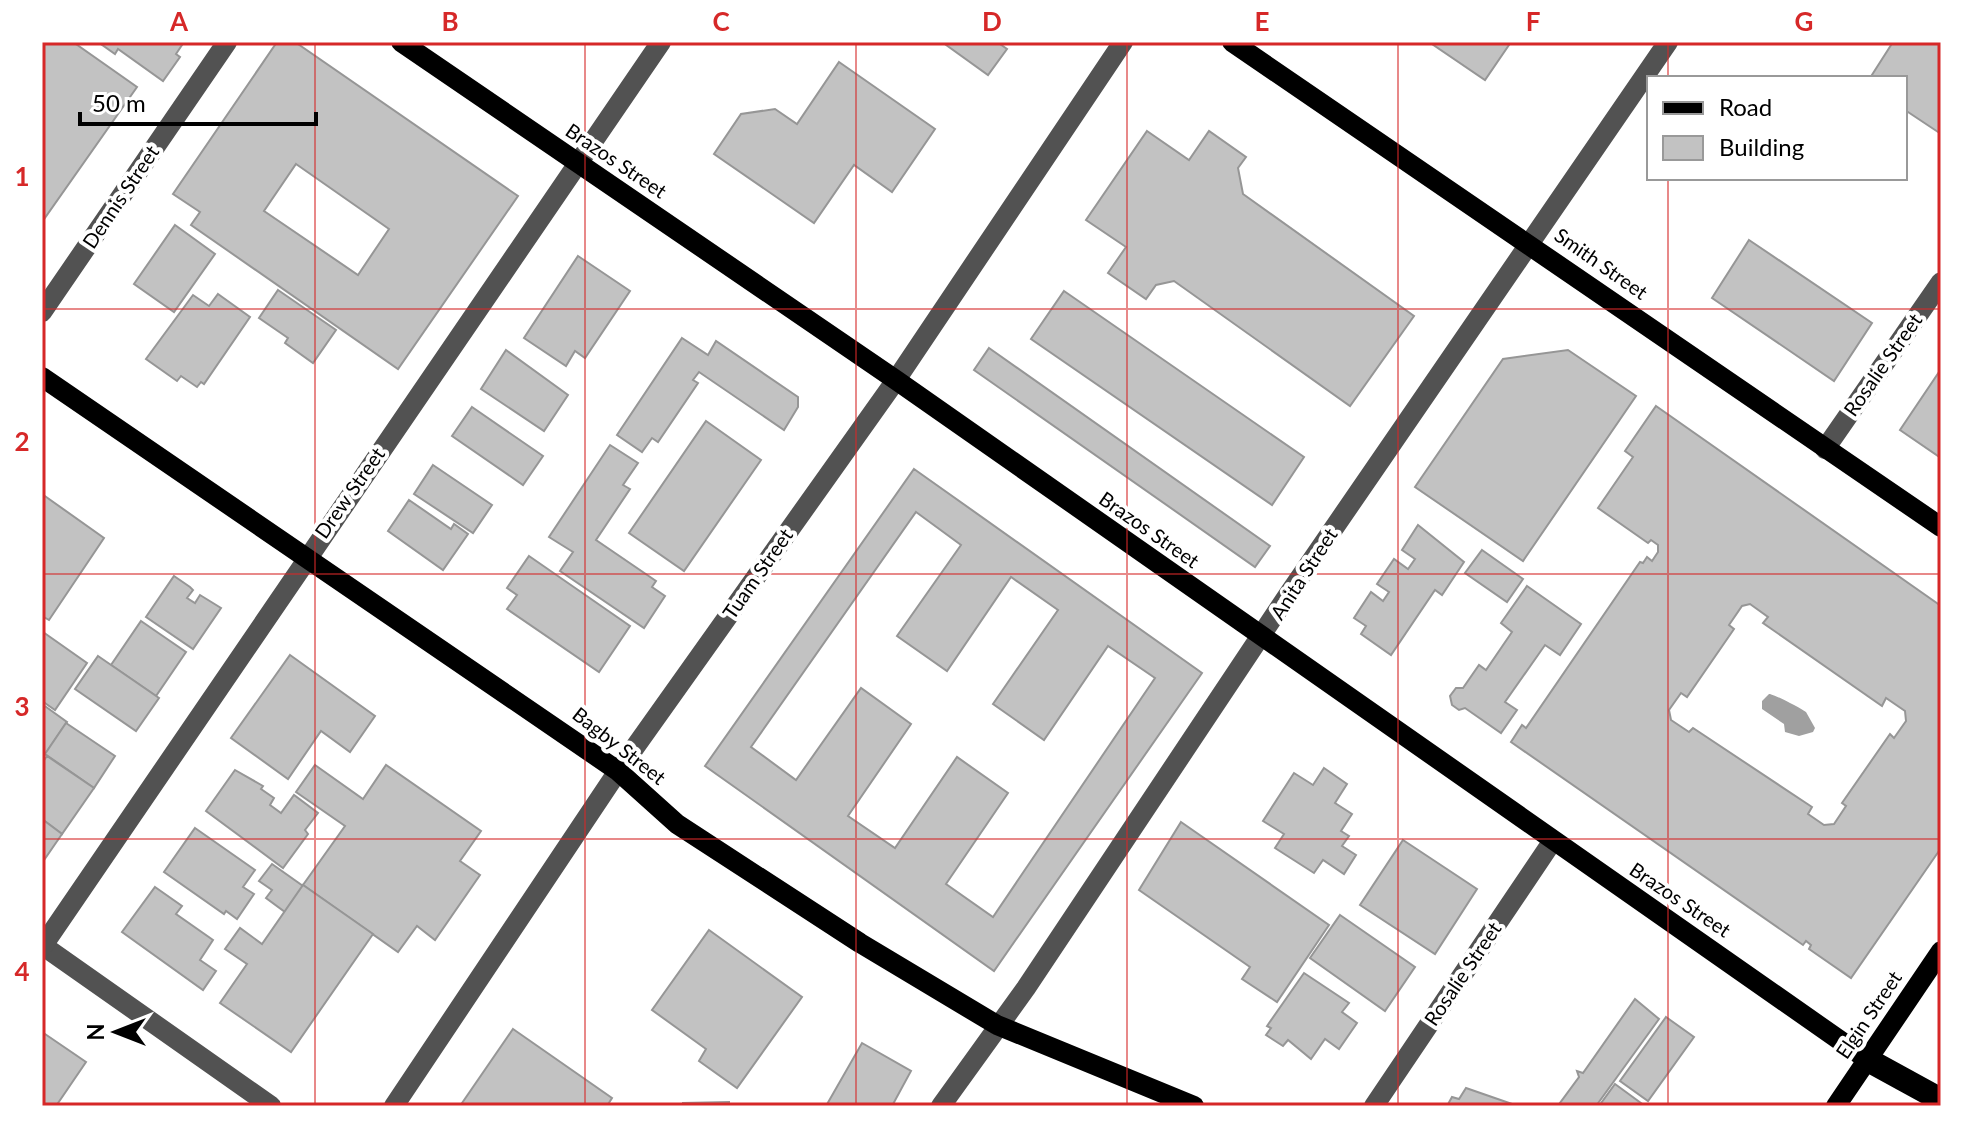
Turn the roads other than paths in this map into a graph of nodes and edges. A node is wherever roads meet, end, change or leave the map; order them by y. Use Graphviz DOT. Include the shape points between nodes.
graph roads {
  1 [pos="227,42"];
  2 [pos="401,42"];
  3 [pos="661,42"];
  4 [pos="1123,42"];
  5 [pos="1232,42"];
  6 [pos="1668,42"];
  7 [pos="577,163"];
  8 [pos="1529,244"];
  9 [pos="1941,282"];
  10 [pos="42,312"];
  11 [pos="42,377"];
  12 [pos="896,380"];
  13 [pos="1825,449"];
  14 [pos="1941,527"];
  15 [pos="307,556"];
  16 [pos="1262,639"];
  17 [pos="618,771"];
  18 [pos="1552,842"];
  19 [pos="42,946"];
  20 [pos="1941,951"];
  21 [pos="997,1025"];
  22 [pos="1868,1060"];
  23 [pos="1941,1100"];
  24 [pos="271,1106"];
  25 [pos="394,1106"];
  26 [pos="941,1106"];
  27 [pos="1194,1106"];
  28 [pos="1374,1106"];
  29 [pos="1836,1106"];
  1 -- 10 [label="street, Dennis Street"];
  2 -- 7 [label="main road, Brazos Street"];
  3 -- 7 [label="street, Drew Street"];
  4 -- 12 [label="street, Tuam Street"];
  5 -- 8 [label="main road, Smith Street"];
  6 -- 8 [label="street, Anita Street"];
  7 -- 12 [label="main road, Brazos Street"];
  7 -- 15 [label="street, Drew Street"];
  8 -- 13 [label="main road, Smith Street"];
  8 -- 16 [label="street, Anita Street"];
  9 -- 13 [label="street, Rosalie Street"];
  11 -- 15 [label="main road, Bagby Street"];
  12 -- 16 [label="main road, Brazos Street"];
  12 -- 17 [label="street, Tuam Street"];
  13 -- 14 [label="main road, Smith Street"];
  15 -- 17 [label="main road, Bagby Street"];
  15 -- 19 [label="street, Drew Street"];
  16 -- 18 [label="main road, Brazos Street"];
  16 -- 21 [label="street, Anita Street"];
  17 -- 21 [label="main road, Bagby Street" via="677,824"];
  17 -- 25 [label="street, Tuam Street"];
  18 -- 22 [label="main road, Brazos Street"];
  18 -- 28 [label="street, Rosalie Street"];
  19 -- 24 [label="street"];
  20 -- 22 [label="main road, Elgin Street"];
  21 -- 26 [label="street, Anita Street"];
  21 -- 27 [label="main road, Bagby Street"];
  22 -- 23 [label="highway"];
  22 -- 29 [label="main road, Elgin Street"];
}
